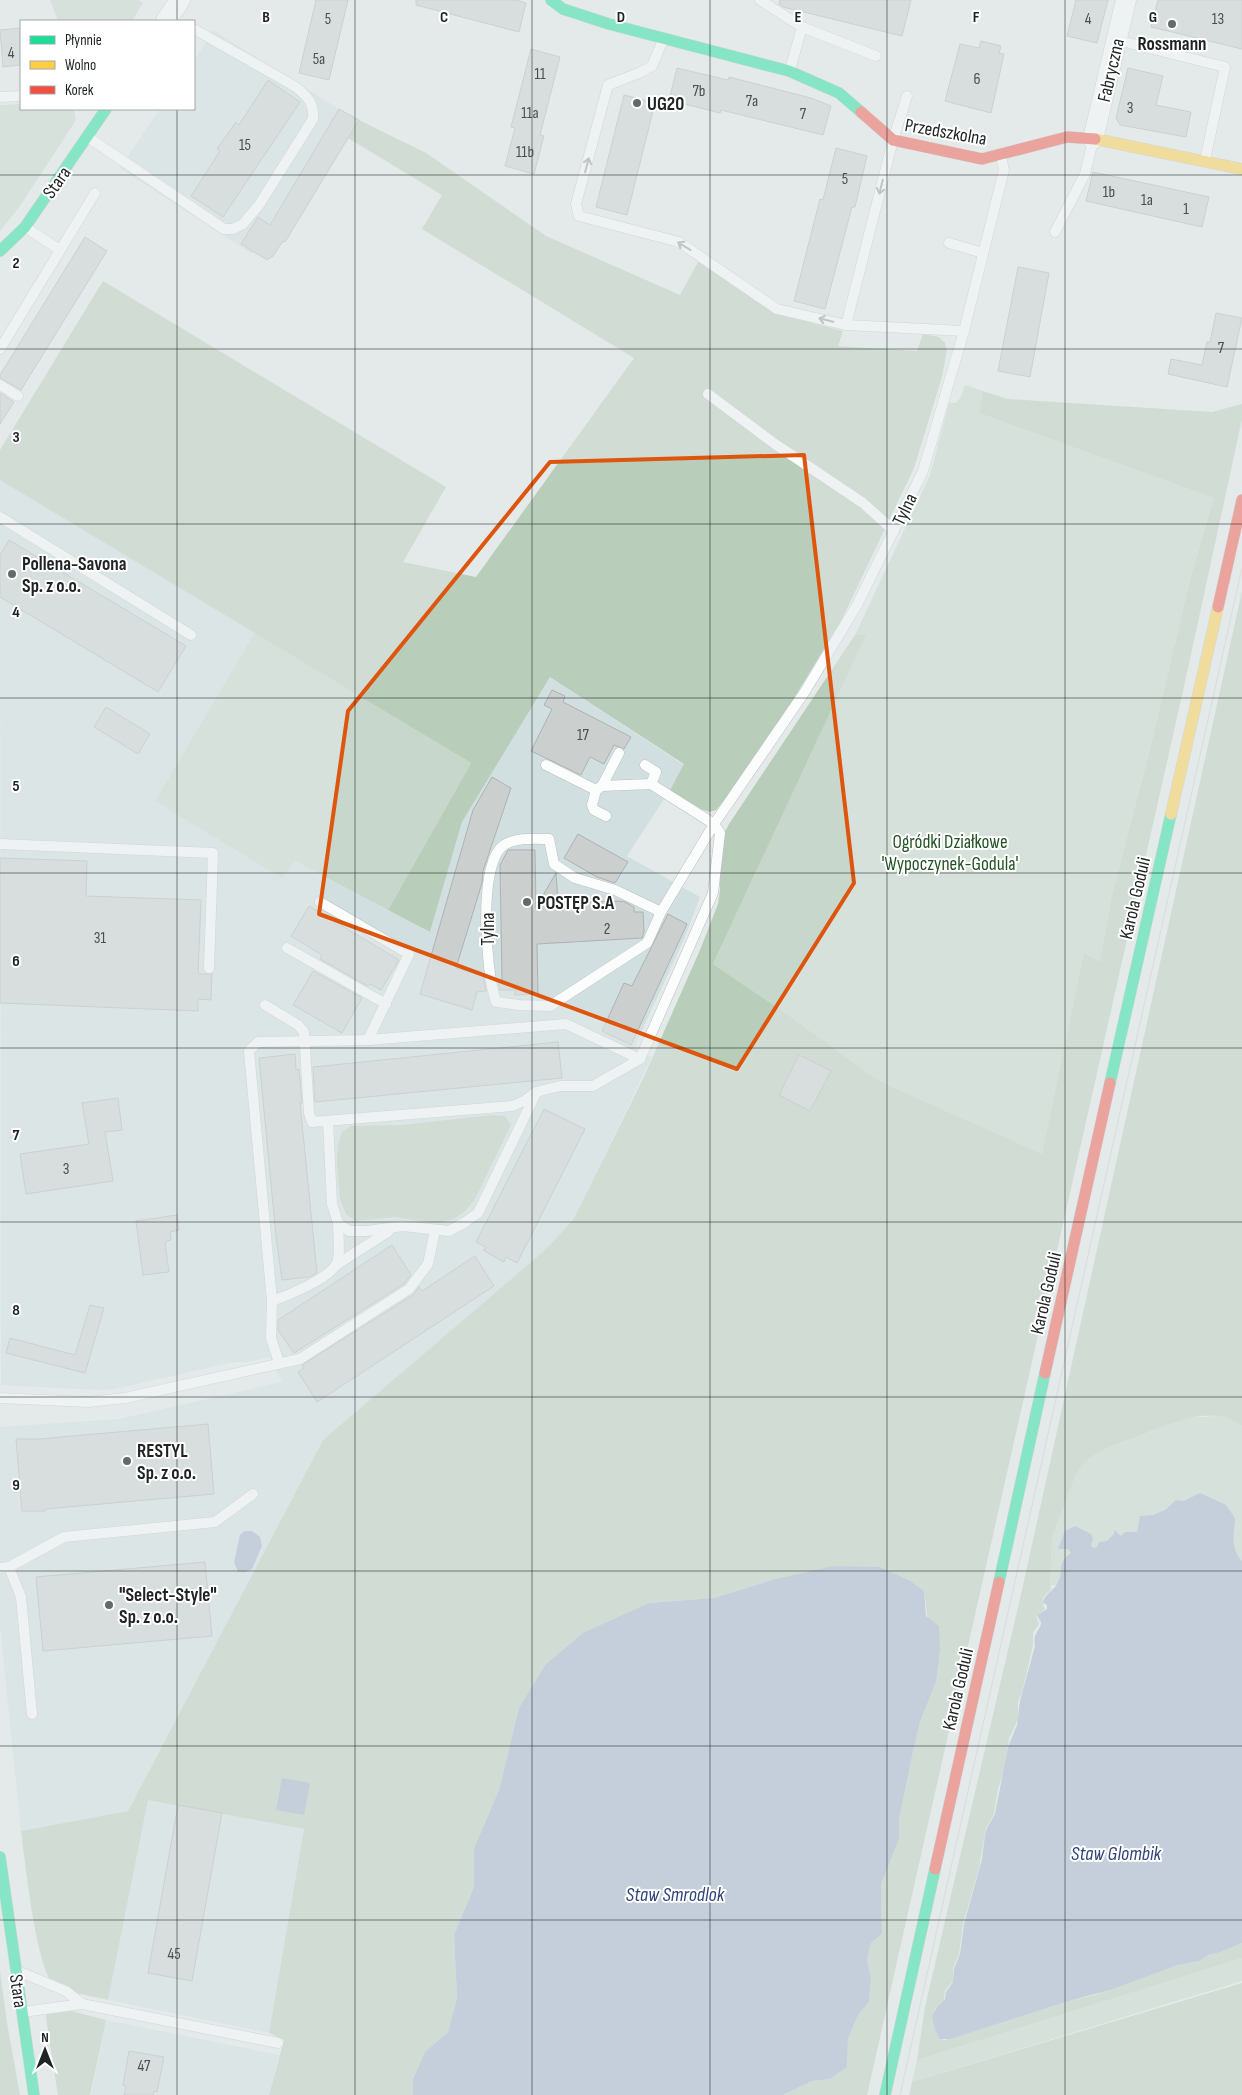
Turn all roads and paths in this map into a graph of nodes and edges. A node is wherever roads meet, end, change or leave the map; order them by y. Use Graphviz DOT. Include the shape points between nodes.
graph roads {
  1 [pos="551,0"];
  2 [pos="760,0"];
  3 [pos="1126,0"];
  4 [pos="802,27"];
  5 [pos="195,30"];
  6 [pos="664,39"];
  7 [pos="1117,40"];
  8 [pos="876,56"];
  9 [pos="789,71"];
  10 [pos="20,96"];
  11 [pos="907,96"];
  12 [pos="0,97"];
  13 [pos="105,110"];
  14 [pos="88,137"];
  15 [pos="1093,139"];
  16 [pos="893,140"];
  17 [pos="1000,156"];
  18 [pos="1205,161"];
  19 [pos="1242,169"];
  20 [pos="95,193"];
  21 [pos="25,227"];
  22 [pos="1055,232"];
  23 [pos="949,243"];
  24 [pos="60,250"];
  25 [pos="0,251"];
  26 [pos="983,254"];
  27 [pos="846,325"];
  28 [pos="964,331"];
  29 [pos="0,349"];
  30 [pos="0,385"];
  31 [pos="708,394"];
  32 [pos="18,396"];
  33 [pos="1242,502"];
  34 [pos="0,517"];
  35 [pos="894,531"];
  36 [pos="191,635"];
  37 [pos="619,753"];
  38 [pos="644,764"];
  39 [pos="546,765"];
  40 [pos="651,784"];
  41 [pos="599,788"];
  42 [pos="606,816"];
  43 [pos="714,824"];
  44 [pos="0,844"];
  45 [pos="320,902"];
  46 [pos="661,912"];
  47 [pos="287,948"];
  48 [pos="209,968"];
  49 [pos="265,1004"];
  50 [pos="386,1004"];
  51 [pos="368,1040"];
  52 [pos="306,1041"];
  53 [pos="640,1059"];
  54 [pos="536,1092"];
  55 [pos="328,1121"];
  56 [pos="338,1223"];
  57 [pos="396,1227"];
  58 [pos="434,1230"];
  59 [pos="336,1266"];
  60 [pos="272,1301"];
  61 [pos="279,1363"];
  62 [pos="0,1398"];
  63 [pos="253,1494"];
  64 [pos="5,1568"];
  65 [pos="32,1714"];
  66 [pos="0,1857"];
  67 [pos="16,1970"];
  68 [pos="82,2004"];
  69 [pos="22,2012"];
  70 [pos="278,2043"];
  71 [pos="34,2095"];
  72 [pos="885,2095"];
  1 -- 6 [label="main road, Przedszkolna" via="563,9"];
  2 -- 4 [label="lane"];
  3 -- 7 [label="street, Fabryczna"];
  4 -- 8 [label="lane"];
  4 -- 9 [label="lane"];
  5 -- 14 [label="lane" via="296,87 310,98 314,109 313,119 259,205 243,224 234,229 224,229"];
  6 -- 9 [label="main road, Przedszkolna"];
  27 -- 6 [label="lane, one-way" via="777,309 679,242 579,216 576,204 608,85 652,66"];
  7 -- 15 [label="street, Fabryczna"];
  7 -- 18 [label="lane" via="1225,68"];
  9 -- 16 [label="main road, Przedszkolna" via="839,92"];
  10 -- 12 [label="lane"];
  11 -- 16 [label="lane"];
  13 -- 14 [label="main road, Stara"];
  14 -- 21 [label="main road, Stara"];
  15 -- 17 [label="main road, Przedszkolna" via="1067,137"];
  15 -- 18 [label="main road, Przedszkolna"];
  15 -- 22 [label="lane" via="1085,174"];
  16 -- 17 [label="main road, Przedszkolna" via="982,159"];
  16 -- 27 [label="lane, one-way"];
  17 -- 26 [label="lane, Tylna" via="1004,170"];
  18 -- 19 [label="main road, Przedszkolna"];
  20 -- 24 [label="lane"];
  21 -- 24 [label="lane"];
  21 -- 25 [label="main road, Stara"];
  23 -- 26 [label="lane"];
  24 -- 29 [label="lane"];
  26 -- 28 [label="lane, Tylna"];
  27 -- 28 [label="lane"];
  28 -- 35 [label="lane, Tylna" via="923,471"];
  30 -- 32 [label="lane"];
  31 -- 35 [label="lane" via="863,503"];
  33 -- 72 [label="main road, Karola Goduli"];
  34 -- 36 [label="lane"];
  35 -- 43 [label="lane, Tylna" via="848,621"];
  37 -- 41 [label="lane"];
  38 -- 40 [label="lane" via="656,772"];
  39 -- 41 [label="lane"];
  40 -- 41 [label="lane"];
  40 -- 43 [label="lane"];
  41 -- 42 [label="lane" via="592,805 594,810"];
  43 -- 46 [label="lane, Tylna"];
  43 -- 53 [label="lane" via="720,833 713,893"];
  44 -- 48 [label="lane" via="213,853"];
  45 -- 50 [label="lane" via="409,954"];
  46 -- 46 [label="lane, Tylna" via="615,890 575,878 554,864 549,838 518,840 502,846 491,866 485,920 491,989 496,1002 550,1006 647,943"];
  47 -- 50 [label="lane"];
  49 -- 52 [label="lane" via="298,1025"];
  50 -- 51 [label="lane"];
  51 -- 52 [label="lane"];
  51 -- 53 [label="lane" via="566,1024"];
  52 -- 55 [label="lane" via="308,1113 312,1122"];
  52 -- 60 [label="lane" via="258,1042 248,1051"];
  53 -- 54 [label="lane" via="593,1086 560,1086"];
  54 -- 55 [label="lane" via="512,1106"];
  54 -- 58 [label="lane" via="478,1213 449,1231"];
  55 -- 56 [label="lane" via="332,1204"];
  56 -- 57 [label="lane" via="348,1231"];
  56 -- 59 [label="lane"];
  57 -- 58 [label="lane"];
  57 -- 59 [label="lane"];
  58 -- 61 [label="lane" via="428,1264 408,1289 300,1359"];
  59 -- 60 [label="lane" via="316,1282"];
  60 -- 61 [label="lane" via="271,1338"];
  61 -- 62 [label="lane" via="125,1398 88,1402"];
  63 -- 64 [label="lane" via="215,1522 64,1537"];
  64 -- 65 [label="lane" via="21,1597"];
  66 -- 67 [label="main road, Stara"];
  67 -- 68 [label="lane" via="66,1991"];
  67 -- 69 [label="main road, Stara"];
  68 -- 69 [label="lane"];
  68 -- 70 [label="lane"];
  69 -- 71 [label="main road, Stara"];
}
